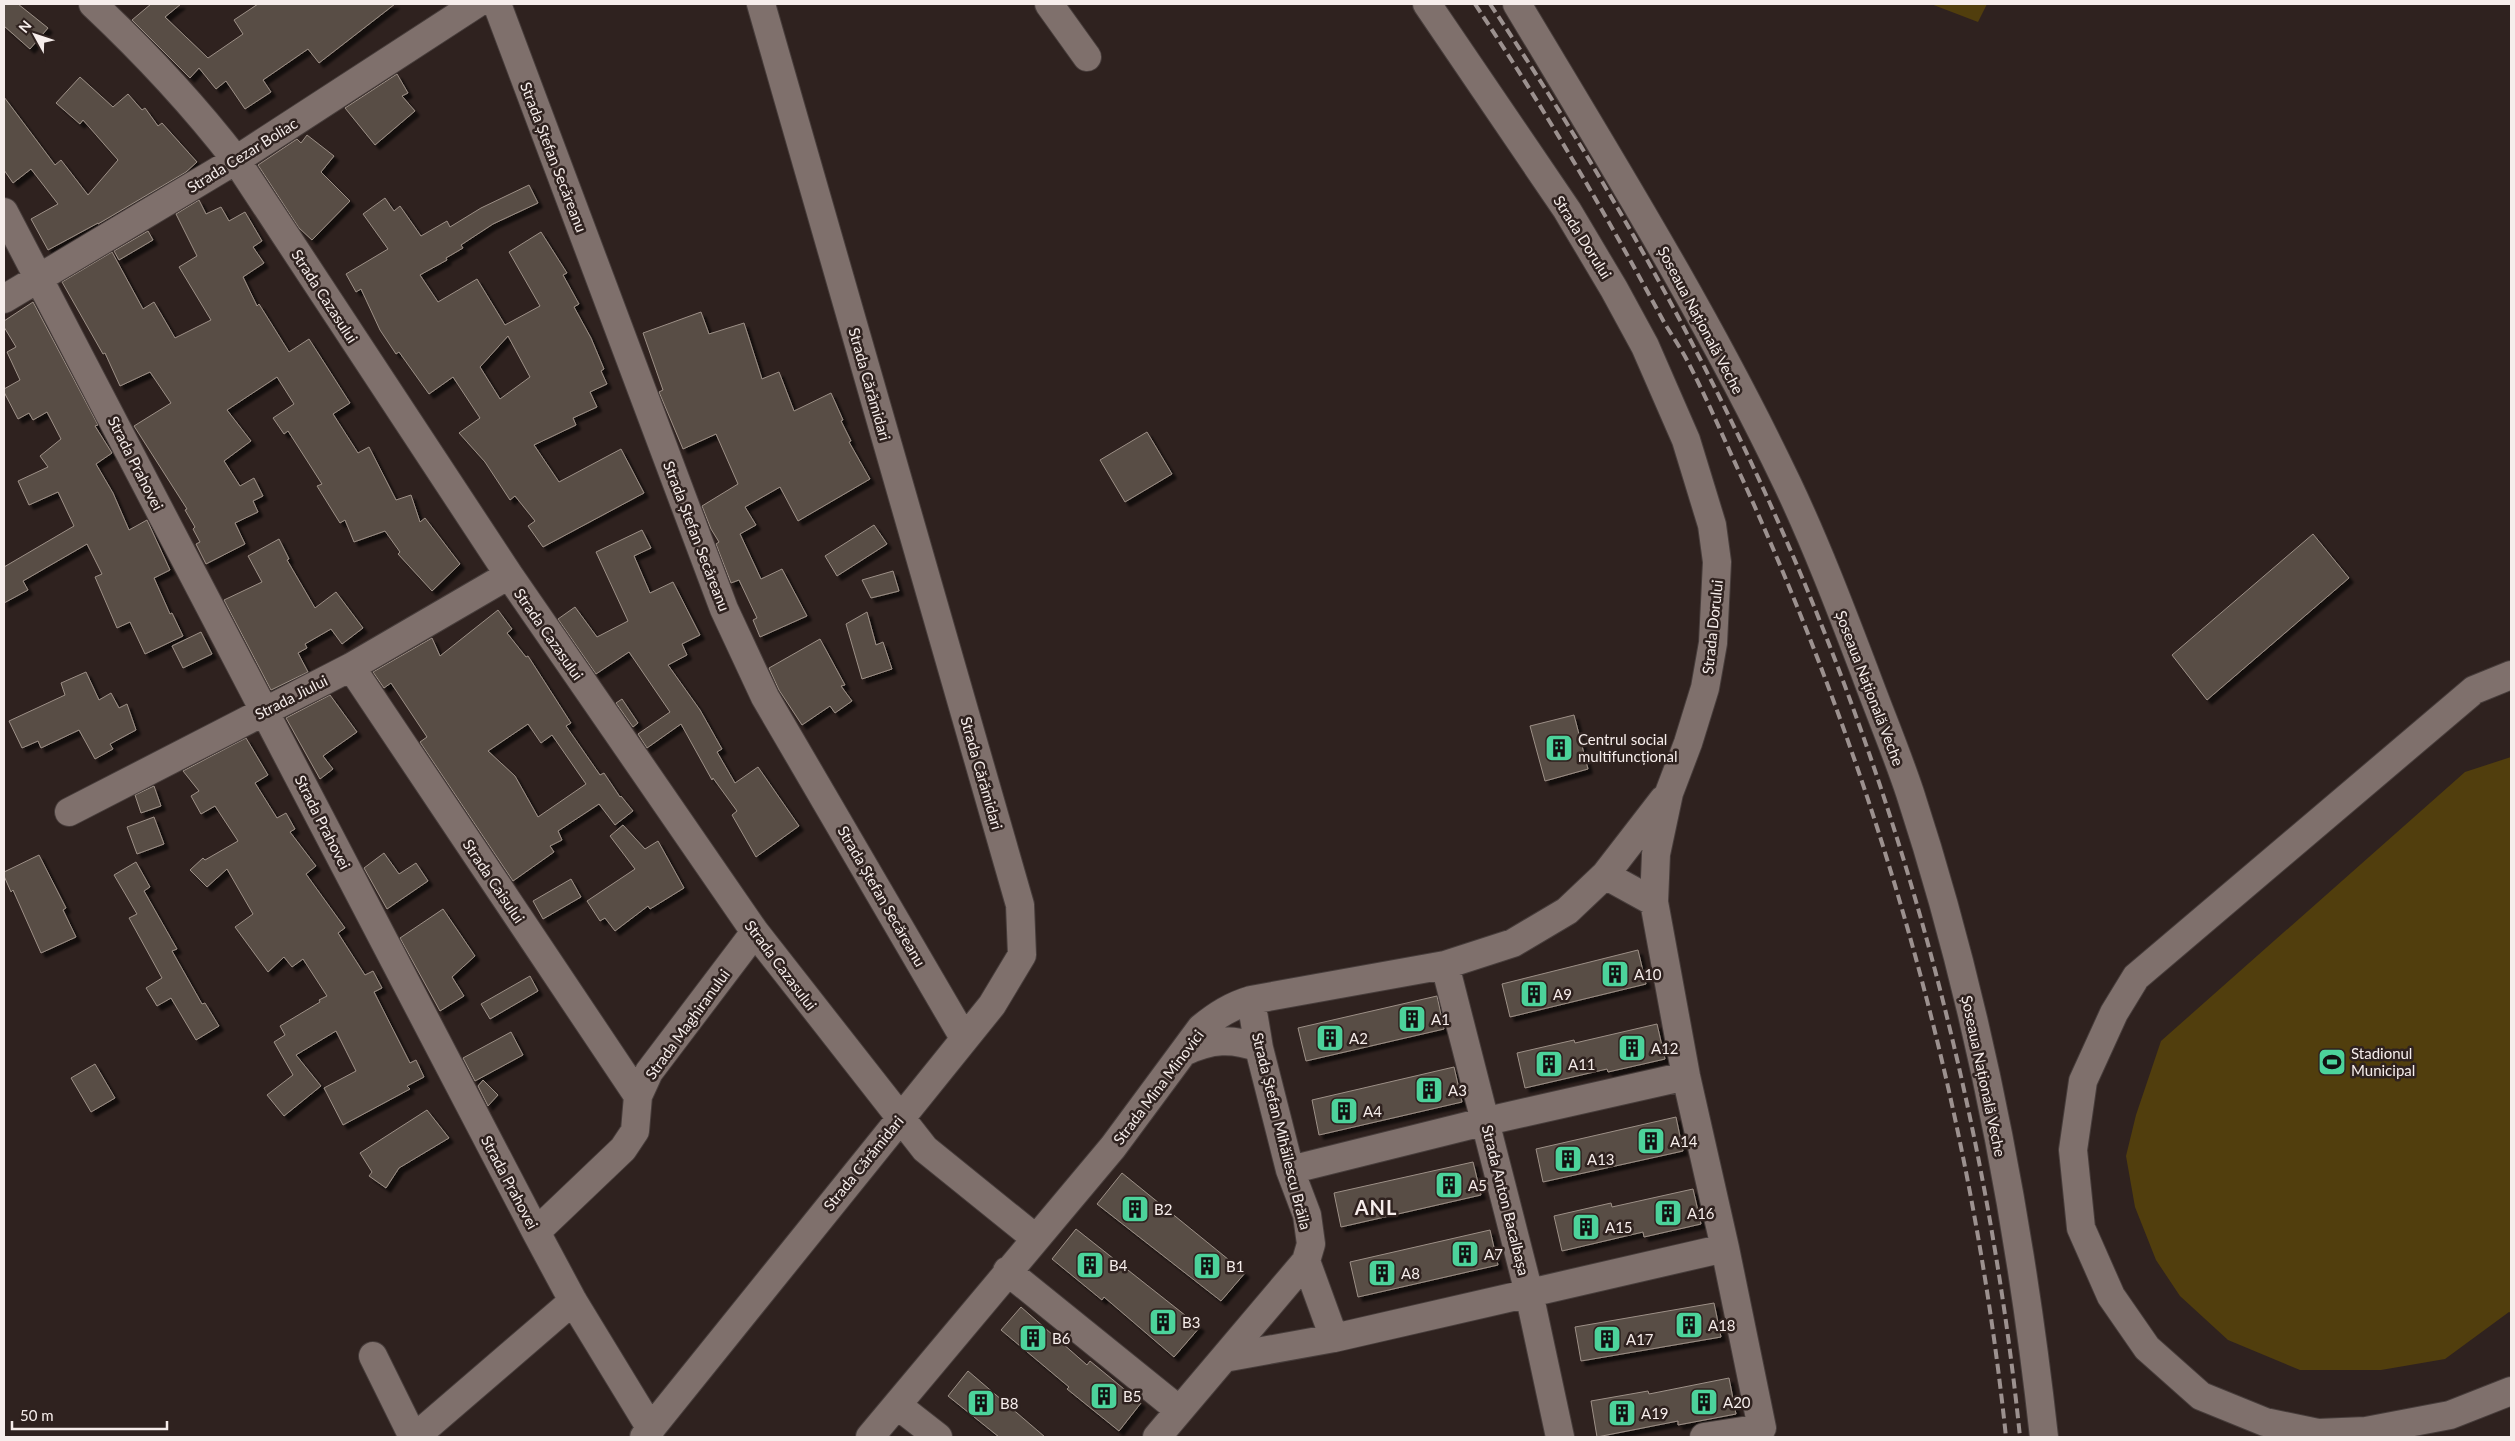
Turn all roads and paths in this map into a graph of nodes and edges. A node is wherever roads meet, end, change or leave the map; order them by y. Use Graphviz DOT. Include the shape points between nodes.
graph roads {
  1 [pos="93,4"];
  2 [pos="497,4"];
  3 [pos="761,4"];
  4 [pos="1049,4"];
  5 [pos="1427,4"];
  6 [pos="1517,4"];
  7 [pos="470,5"];
  8 [pos="1087,56"];
  9 [pos="236,160"];
  10 [pos="4,212"];
  11 [pos="40,278"];
  12 [pos="4,299"];
  13 [pos="509,575"];
  14 [pos="351,667"];
  15 [pos="2511,675"];
  16 [pos="265,710"];
  17 [pos="1669,793"];
  18 [pos="69,812"];
  19 [pos="1605,875"];
  20 [pos="1654,902"];
  21 [pos="755,932"];
  22 [pos="1445,964"];
  23 [pos="1251,1000"];
  24 [pos="964,1038"];
  25 [pos="1260,1048"];
  26 [pos="1184,1052"];
  27 [pos="1686,1076"];
  28 [pos="638,1096"];
  29 [pos="900,1118"];
  30 [pos="1487,1121"];
  31 [pos="1290,1170"];
  32 [pos="536,1232"];
  33 [pos="1035,1238"];
  34 [pos="1725,1248"];
  35 [pos="1306,1262"];
  36 [pos="1008,1272"];
  37 [pos="1529,1293"];
  38 [pos="573,1301"];
  39 [pos="1334,1338"];
  40 [pos="373,1356"];
  41 [pos="1224,1358"];
  42 [pos="2511,1391"];
  43 [pos="897,1405"];
  44 [pos="1179,1410"];
  45 [pos="647,1433"];
  46 [pos="414,1437"];
  47 [pos="870,1437"];
  48 [pos="938,1437"];
  49 [pos="1157,1437"];
  50 [pos="1560,1437"];
  51 [pos="1704,1437"];
  52 [pos="2044,1437"];
  1 -- 9 [label="street, Strada Cazasului" via="154,63 203,117"];
  2 -- 24 [label="street, Strada Ștefan Secăreanu" via="724,609 765,697"];
  3 -- 24 [label="street, Strada Cărămidari" via="1020,905 1022,955 992,1005"];
  4 -- 8 [label="street"];
  5 -- 17 [label="street, Strada Dorului" via="1568,210 1614,289 1645,346 1700,478 1717,562 1713,643 1702,697"];
  6 -- 52 [label="street, Șoseaua Națională Veche" via="1640,208 1787,484 1845,621 1909,790 1954,942 1980,1048 2012,1205"];
  7 -- 9 [label="street, Strada Cezar Boliac"];
  9 -- 11 [label="street, Strada Cezar Boliac"];
  9 -- 13 [label="street, Strada Cazasului"];
  10 -- 11 [label="street, Strada Prahovei"];
  11 -- 12 [label="street, Strada Cezar Boliac"];
  11 -- 16 [label="street, Strada Prahovei"];
  13 -- 14 [label="street, Strada Jiului"];
  13 -- 21 [label="street, Strada Cazasului"];
  14 -- 16 [label="street, Strada Jiului"];
  14 -- 28 [label="street, Strada Caisului"];
  15 -- 42 [label="street" via="2474,690 2136,978 2114,1013 2083,1081 2073,1150 2081,1228 2111,1296 2147,1348 2201,1396 2265,1422 2318,1433 2366,1431 2450,1415"];
  16 -- 18 [label="street, Strada Jiului"];
  16 -- 32 [label="street, Strada Prahovei"];
  17 -- 19 [label="street, Strada Mina Minovici"];
  17 -- 20 [label="street, Strada Dorului" via="1656,854"];
  19 -- 20 [label="street"];
  19 -- 22 [label="street, Strada Mina Minovici" via="1568,911 1513,943"];
  20 -- 27 [label="street, Strada Dorului"];
  21 -- 28 [label="street, Strada Maghiranului" via="648,1072"];
  21 -- 29 [label="street, Strada Cazasului"];
  22 -- 23 [label="street, Strada Mina Minovici"];
  22 -- 30 [label="street, Strada Anton Bacalbașa"];
  23 -- 25 [label="street, Strada Ștefan Mihăilescu Brăila"];
  23 -- 26 [label="street, Strada Mina Minovici" via="1231,1006 1215,1016 1201,1028"];
  24 -- 29 [label="street, Strada Cărămidari"];
  25 -- 26 [label="street" via="1222,1040 1202,1043"];
  25 -- 31 [label="street, Strada Ștefan Mihăilescu Brăila"];
  26 -- 33 [label="street, Strada Mina Minovici" via="1113,1147"];
  27 -- 30 [label="street"];
  27 -- 34 [label="street, Strada Dorului"];
  28 -- 32 [label="street, Strada Maghiranului" via="635,1131 623,1149"];
  29 -- 33 [label="street, Strada Cazasului" via="925,1149"];
  29 -- 45 [label="street, Strada Cărămidari"];
  30 -- 31 [label="street"];
  30 -- 37 [label="street, Strada Anton Bacalbașa"];
  31 -- 35 [label="street, Strada Ștefan Mihăilescu Brăila" via="1307,1216 1311,1244"];
  32 -- 38 [label="street, Strada Prahovei"];
  33 -- 36 [label="street, Strada Mina Minovici"];
  34 -- 37 [label="street"];
  34 -- 51 [label="street, Strada Dorului" via="1762,1428"];
  35 -- 39 [label="street, Strada Ștefan Mihăilescu Brăila"];
  35 -- 41 [label="street"];
  36 -- 43 [label="street, Strada Mina Minovici"];
  36 -- 44 [label="street"];
  37 -- 39 [label="street"];
  37 -- 50 [label="street, Strada Anton Bacalbașa"];
  38 -- 45 [label="street, Strada Prahovei"];
  38 -- 46 [label="street"];
  39 -- 41 [label="street"];
  40 -- 46 [label="street"];
  41 -- 44 [label="street"];
  43 -- 47 [label="street, Strada Mina Minovici"];
  43 -- 48 [label="street"];
  44 -- 49 [label="street"];
}
